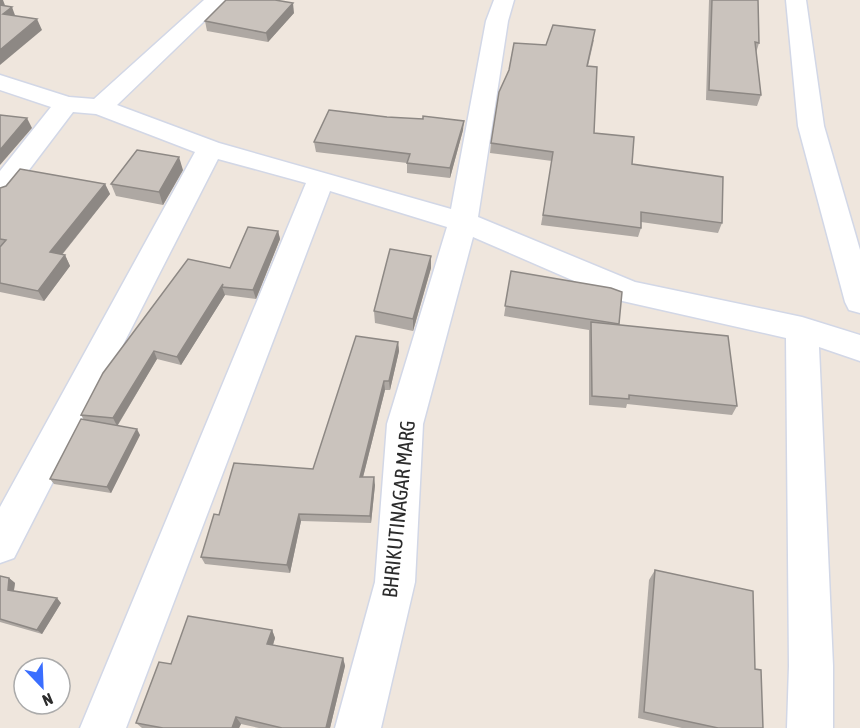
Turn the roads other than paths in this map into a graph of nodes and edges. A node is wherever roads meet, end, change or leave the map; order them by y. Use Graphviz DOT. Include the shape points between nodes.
graph roads {
  1 [pos="216,0"];
  2 [pos="504,0"];
  3 [pos="796,0"];
  4 [pos="0,82"];
  5 [pos="66,104"];
  6 [pos="100,106"];
  7 [pos="210,149"];
  8 [pos="321,179"];
  9 [pos="0,189"];
  10 [pos="463,222"];
  11 [pos="860,302"];
  12 [pos="802,329"];
  13 [pos="860,348"];
  14 [pos="0,545"];
  15 [pos="103,728"];
  16 [pos="358,728"];
  17 [pos="810,728"];
  1 -- 6 [label="street"];
  2 -- 10 [label="street, BHRIKUTINAGAR MARG" via="497,21"];
  3 -- 11 [label="street" via="811,126"];
  4 -- 5 [label="street"];
  5 -- 6 [label="street"];
  5 -- 9 [label="street"];
  6 -- 7 [label="street"];
  7 -- 8 [label="street"];
  7 -- 14 [label="street"];
  8 -- 10 [label="street"];
  8 -- 15 [label="street"];
  10 -- 12 [label="street" via="629,292"];
  10 -- 16 [label="street, BHRIKUTINAGAR MARG" via="405,424 395,582"];
  12 -- 13 [label="street"];
  12 -- 17 [label="street" via="812,666"];
}
